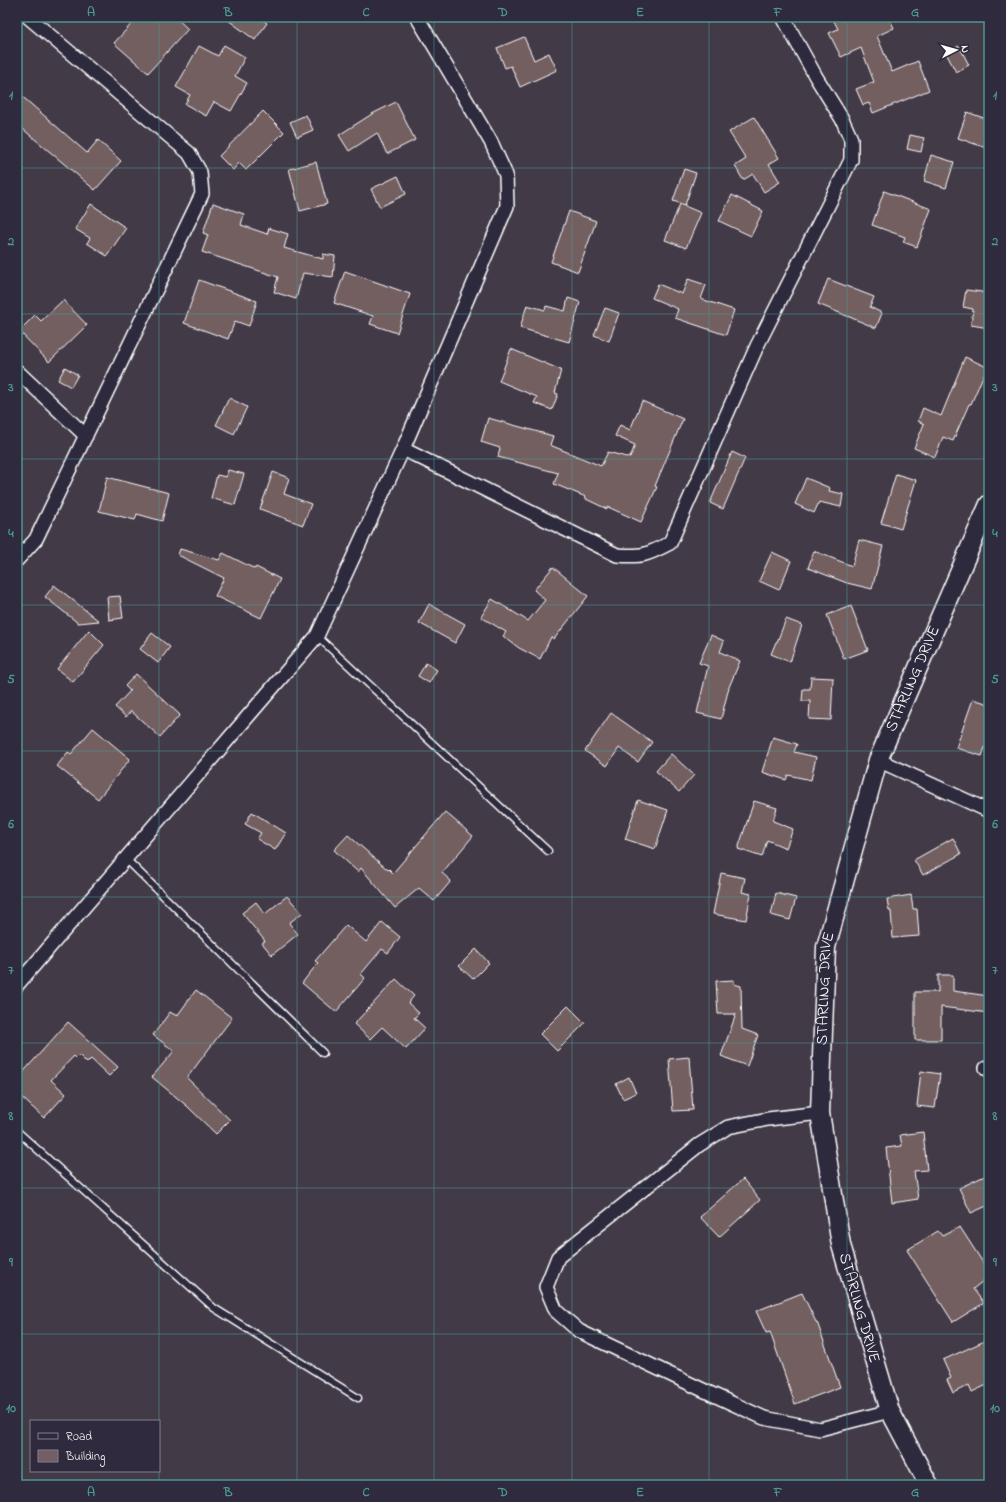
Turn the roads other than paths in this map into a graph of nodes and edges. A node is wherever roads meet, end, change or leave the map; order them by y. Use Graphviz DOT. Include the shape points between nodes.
graph roads {
  1 [pos="28,17"];
  2 [pos="417,17"];
  3 [pos="783,17"];
  4 [pos="17,371"];
  5 [pos="86,436"];
  6 [pos="403,450"];
  7 [pos="989,504"];
  8 [pos="984,530"];
  9 [pos="17,560"];
  10 [pos="317,636"];
  11 [pos="878,760"];
  12 [pos="989,811"];
  13 [pos="548,851"];
  14 [pos="126,859"];
  15 [pos="17,986"];
  16 [pos="323,1053"];
  17 [pos="820,1113"];
  18 [pos="17,1131"];
  19 [pos="358,1398"];
  20 [pos="890,1411"];
  21 [pos="929,1485"];
  1 -- 5 [label="street" via="189,153 200,172 202,194"];
  2 -- 6 [label="street" via="491,142 506,175 507,206"];
  3 -- 6 [label="street" via="848,132 851,139 851,160 757,346 670,543 651,553 637,556 617,555"];
  4 -- 5 [label="street"];
  5 -- 9 [label="street" via="36,538"];
  6 -- 10 [label="street"];
  7 -- 8 [label="street, STARLING DRIVE"];
  8 -- 11 [label="street, STARLING DRIVE"];
  10 -- 13 [label="lane"];
  10 -- 14 [label="street"];
  11 -- 12 [label="street"];
  11 -- 17 [label="street, STARLING DRIVE" via="826,947"];
  14 -- 15 [label="street"];
  14 -- 16 [label="lane"];
  17 -- 20 [label="street, STARLING DRIVE" via="841,1245"];
  17 -- 20 [label="street" via="728,1127 699,1145 558,1258 546,1287 556,1311 579,1331 764,1418 820,1429"];
  18 -- 19 [label="lane" via="214,1308"];
  20 -- 21 [label="street, STARLING DRIVE"];
}
